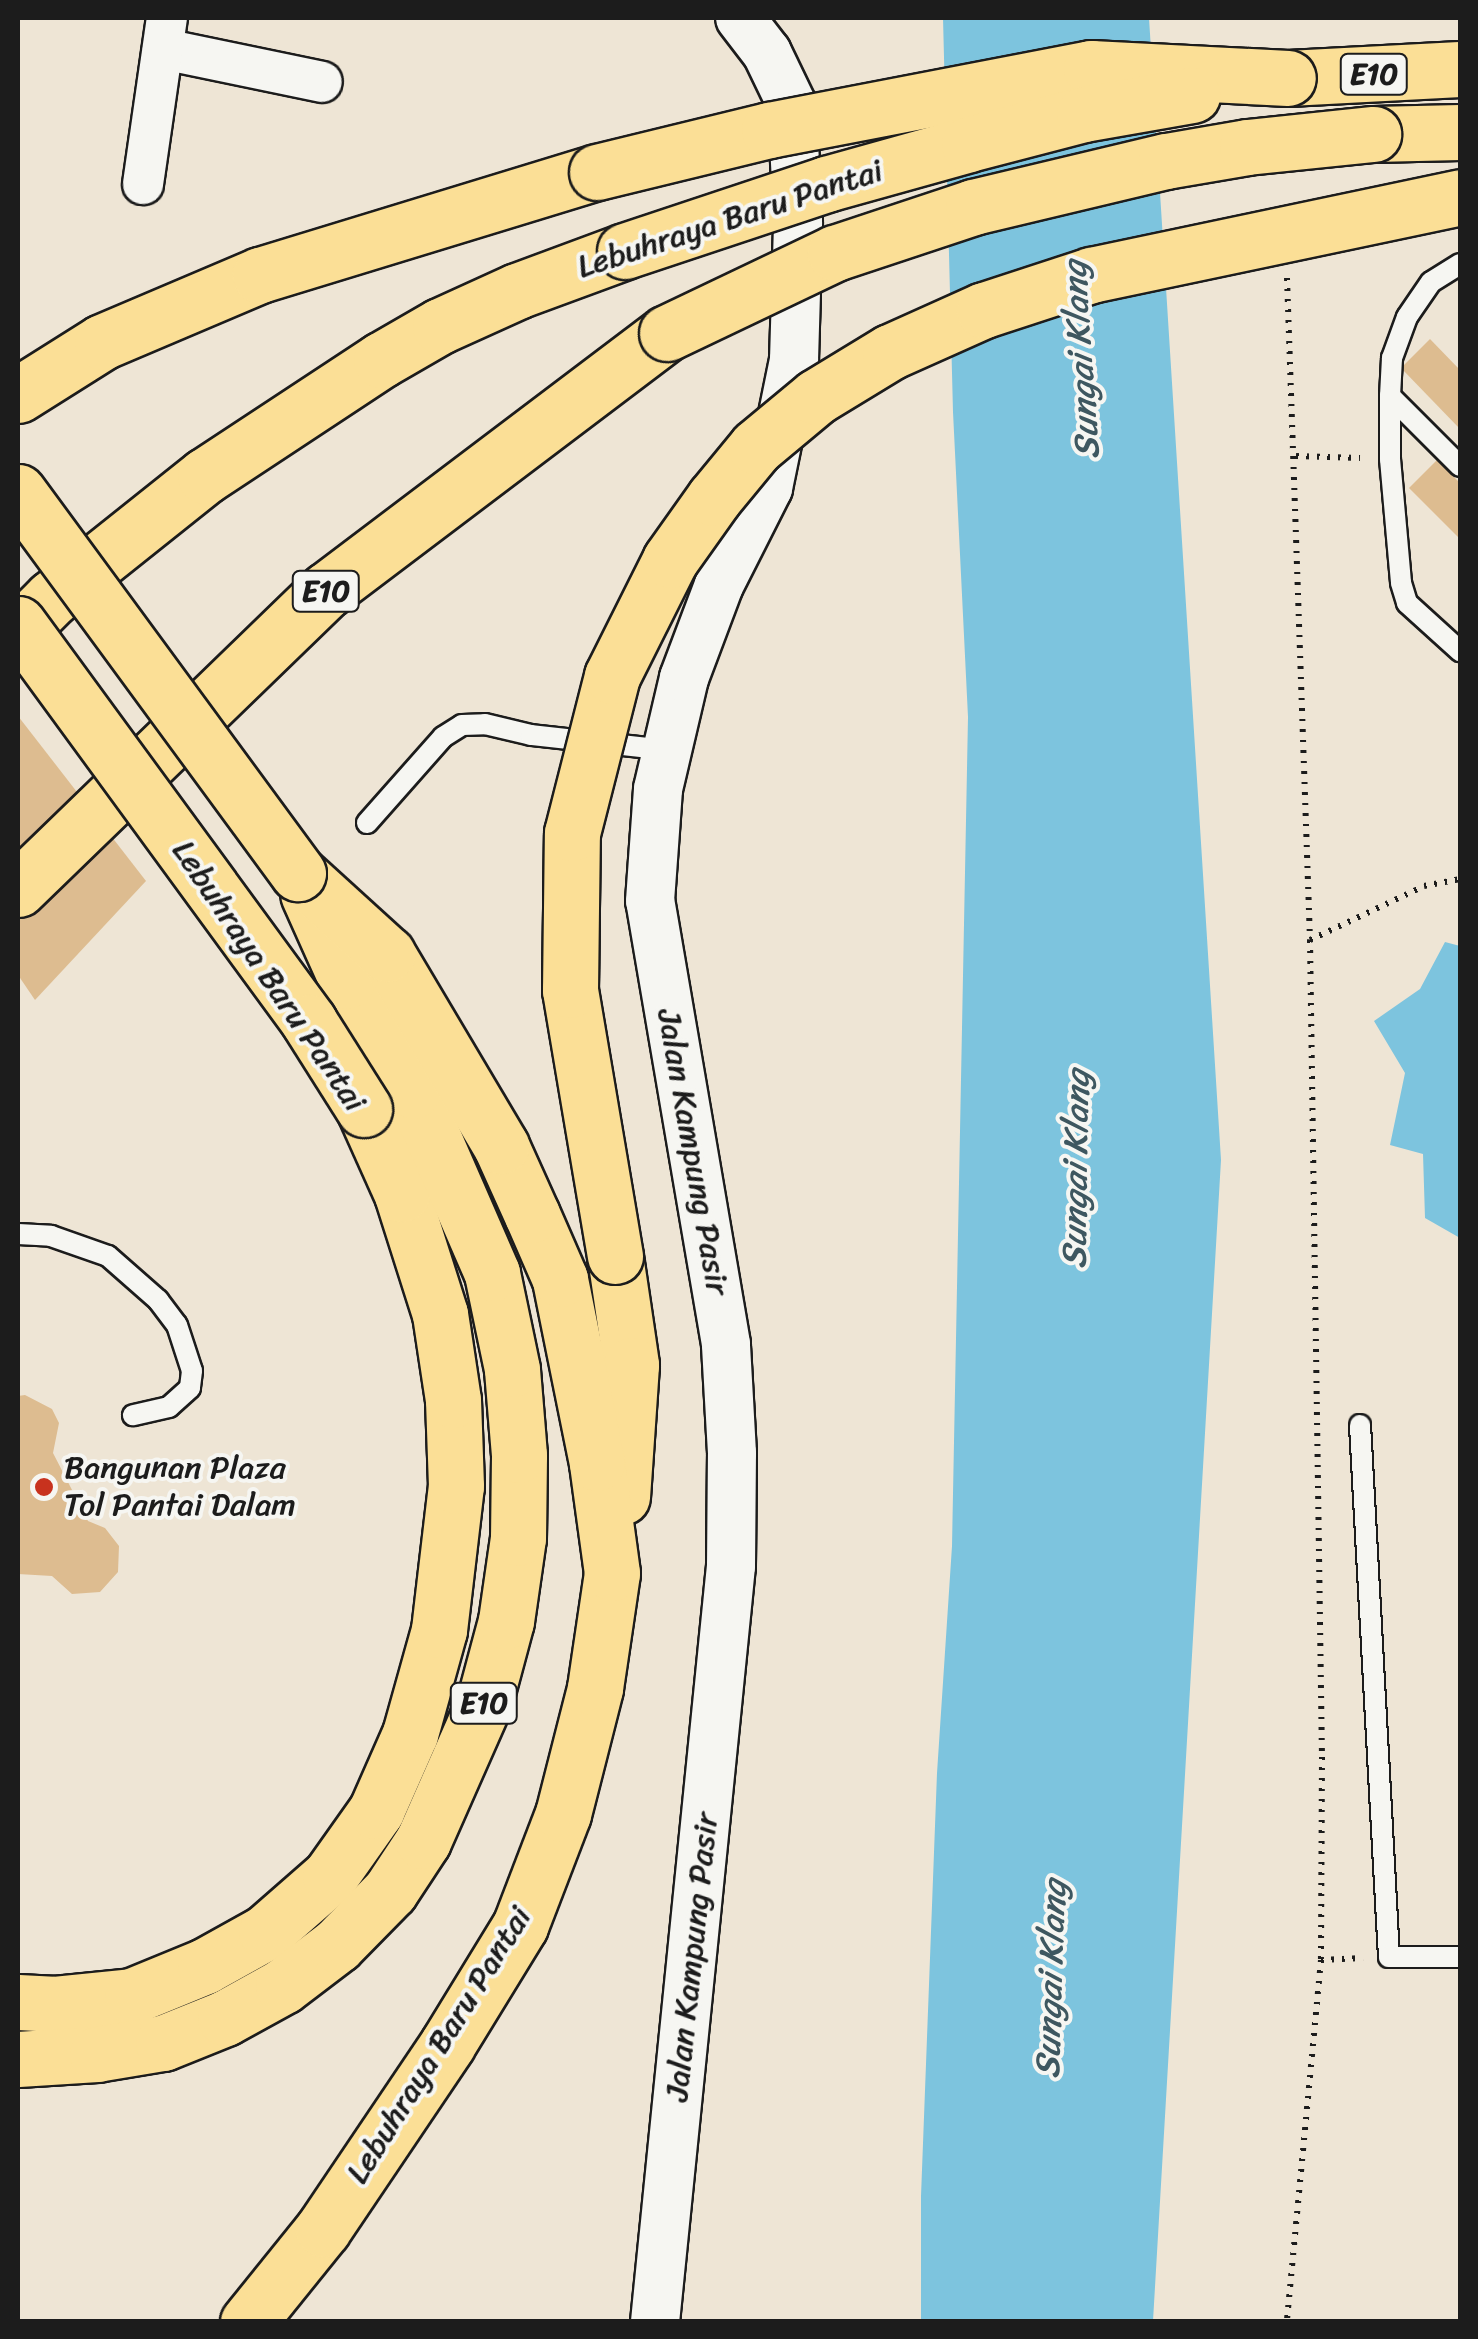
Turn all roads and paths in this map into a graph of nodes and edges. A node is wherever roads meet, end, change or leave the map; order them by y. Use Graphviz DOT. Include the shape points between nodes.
graph roads {
  1 [pos="740,18"];
  2 [pos="165,33"];
  3 [pos="1460,69"];
  4 [pos="1288,78"];
  5 [pos="322,82"];
  6 [pos="1460,132"];
  7 [pos="143,184"];
  8 [pos="1460,197"];
  9 [pos="1460,264"];
  10 [pos="1286,276"];
  11 [pos="18,395"];
  12 [pos="1390,396"];
  13 [pos="1296,456"];
  14 [pos="1390,459"];
  15 [pos="1460,466"];
  16 [pos="18,492"];
  17 [pos="18,624"];
  18 [pos="18,632"];
  19 [pos="1460,652"];
  20 [pos="667,750"];
  21 [pos="367,823"];
  22 [pos="1460,879"];
  23 [pos="18,889"];
  24 [pos="1310,940"];
  25 [pos="409,1087"];
  26 [pos="18,1234"];
  27 [pos="133,1415"];
  28 [pos="1360,1426"];
  29 [pos="612,1573"];
  30 [pos="1460,1957"];
  31 [pos="18,2002"];
  32 [pos="18,2059"];
  33 [pos="248,2322"];
  34 [pos="654,2322"];
  35 [pos="1287,2322"];
  1 -- 20 [label="street, Jalan Kampung Pasir" via="767,53 792,106 798,222 794,360 768,488 719,585 684,678"];
  2 -- 5 [label="street"];
  2 -- 7 [label="street"];
  3 -- 4 [label="highway, Lebuhraya Baru Pantai / E10"];
  4 -- 11 [label="highway, bridge" via="1091,68 768,130 597,172 260,275 102,342"];
  4 -- 18 [label="highway, Lebuhraya Baru Pantai / E10, bridge" via="1046,124 826,184 625,251 456,319 381,360 205,476"];
  6 -- 23 [label="highway, Lebuhraya Baru Pantai / E10, bridge" via="1247,146 1166,161 973,207 834,253 718,305 667,333 327,590"];
  8 -- 29 [label="highway, bridge" via="1091,275 984,310 890,352 816,397 756,448 670,560 612,676 572,833 570,990 631,1365 629,1442"];
  9 -- 12 [label="lane" via="1431,282 1407,317 1392,358"];
  10 -- 13 [label="path"];
  12 -- 14 [label="lane"];
  12 -- 15 [label="lane"];
  13 -- 14 [label="path"];
  13 -- 24 [label="path"];
  14 -- 19 [label="lane" via="1407,603"];
  16 -- 25 [label="highway, Lebuhraya Baru Pantai / E10, bridge" via="298,873 347,982"];
  17 -- 25 [label="highway, Lebuhraya Baru Pantai / E10, bridge" via="309,1022"];
  20 -- 21 [label="lane" via="462,725"];
  20 -- 34 [label="street, Jalan Kampung Pasir" via="650,901 726,1344 732,1452 731,1566"];
  22 -- 24 [label="path" via="1424,886"];
  24 -- 35 [label="path" via="1321,1960"];
  25 -- 29 [label="highway, Lebuhraya Baru Pantai / E10" via="501,1146 560,1279 598,1463"];
  25 -- 31 [label="highway, Lebuhraya Baru Pantai / E10" via="402,1194 434,1297 453,1400 456,1486 439,1630 410,1734 376,1811 330,1876 266,1932 132,1996"];
  25 -- 32 [label="highway, Lebuhraya Baru Pantai / E10" via="492,1273 512,1369 519,1455 518,1538 506,1621 458,1771 390,1891 283,1986 162,2043"];
  26 -- 27 [label="lane" via="51,1236 108,1256 177,1326 192,1371 190,1388 169,1407"];
  28 -- 30 [label="lane" via="1389,1957"];
  29 -- 33 [label="highway, Lebuhraya Baru Pantai / E10" via="595,1688 564,1814 520,1926 323,2229"];
}
